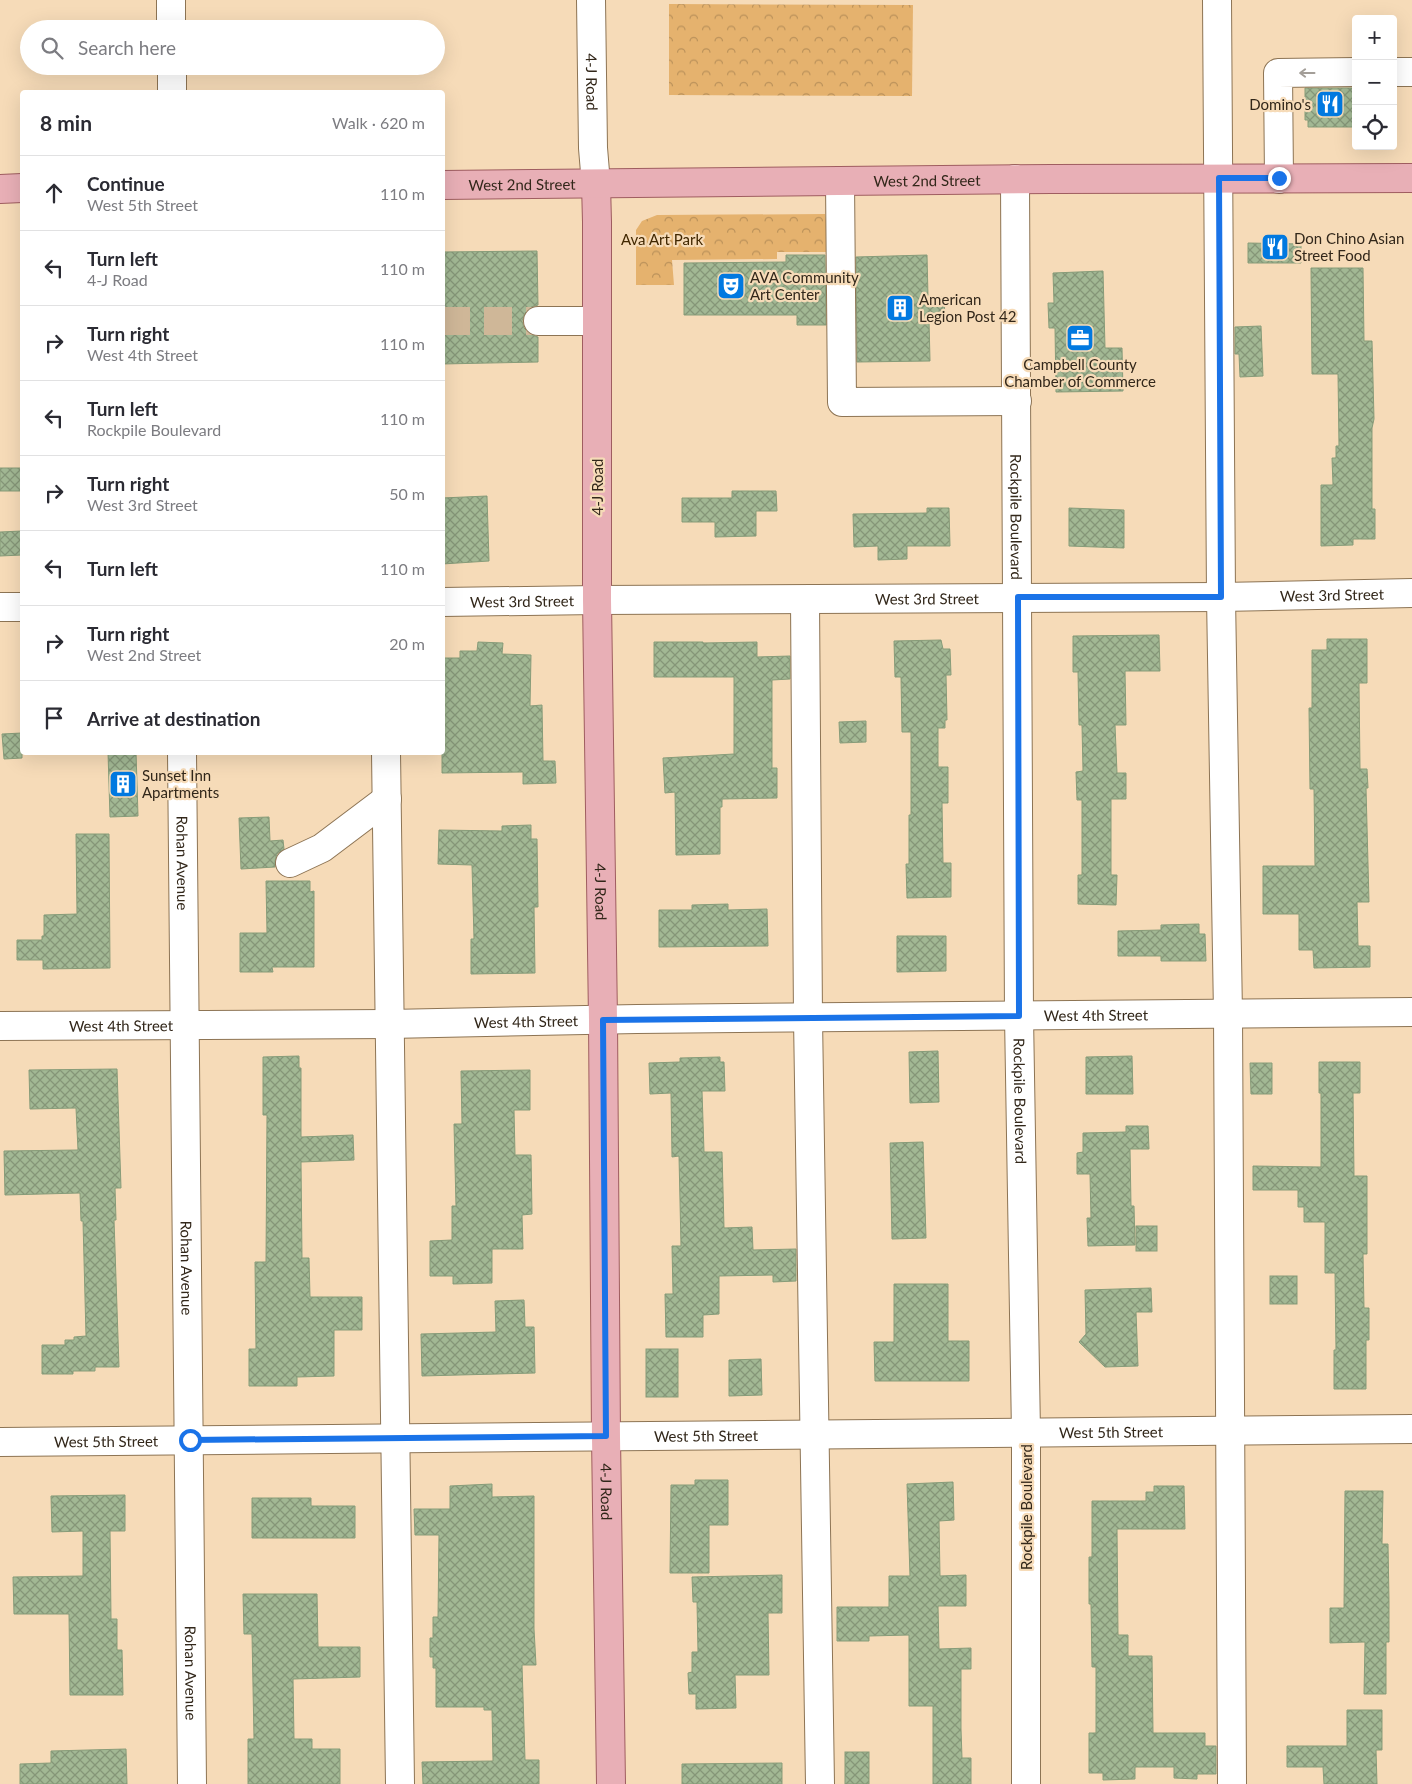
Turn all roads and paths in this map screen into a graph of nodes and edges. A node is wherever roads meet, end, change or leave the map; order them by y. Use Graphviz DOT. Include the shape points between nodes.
graph roads {
  1 [pos="172,0"];
  2 [pos="592,0"];
  3 [pos="1217,0"];
  4 [pos="171,20"];
  5 [pos="1352,72"];
  6 [pos="1397,72"];
  7 [pos="1412,72"];
  8 [pos="172,75"];
  9 [pos="172,90"];
  10 [pos="1219,178"];
  11 [pos="1279,178"];
  12 [pos="1412,178"];
  13 [pos="1015,179"];
  14 [pos="840,181"];
  15 [pos="596,184"];
  16 [pos="445,185"];
  17 [pos="20,188"];
  18 [pos="0,189"];
  19 [pos="538,321"];
  20 [pos="597,321"];
  21 [pos="1017,401"];
  22 [pos="1412,593"];
  23 [pos="1018,597"];
  24 [pos="1221,597"];
  25 [pos="597,600"];
  26 [pos="805,600"];
  27 [pos="445,602"];
  28 [pos="0,607"];
  29 [pos="20,607"];
  30 [pos="182,755"];
  31 [pos="386,755"];
  32 [pos="387,799"];
  33 [pos="290,863"];
  34 [pos="1412,1012"];
  35 [pos="1228,1014"];
  36 [pos="1019,1016"];
  37 [pos="808,1018"];
  38 [pos="603,1020"];
  39 [pos="184,1024"];
  40 [pos="389,1024"];
  41 [pos="0,1026"];
  42 [pos="1412,1429"];
  43 [pos="1230,1431"];
  44 [pos="1026,1433"];
  45 [pos="814,1434"];
  46 [pos="606,1436"];
  47 [pos="395,1438"];
  48 [pos="190,1440"];
  49 [pos="0,1442"];
  50 [pos="192,1784"];
  51 [pos="400,1784"];
  52 [pos="610,1784"];
  53 [pos="820,1784"];
  54 [pos="1026,1784"];
  55 [pos="1232,1784"];
  1 -- 4 [label="street"];
  2 -- 15 [label="street, 4-J Road"];
  3 -- 10 [label="street"];
  5 -- 11 [label="street, one-way" via="1278,73"];
  6 -- 7 [label="street"];
  8 -- 9 [label="street"];
  10 -- 11 [label="main road, West 2nd Street"];
  10 -- 13 [label="main road, West 2nd Street"];
  10 -- 24 [label="street"];
  11 -- 12 [label="main road, West 2nd Street"];
  13 -- 14 [label="main road, West 2nd Street"];
  13 -- 21 [label="street, Rockpile Boulevard"];
  14 -- 15 [label="main road, West 2nd Street"];
  14 -- 21 [label="street" via="842,402"];
  15 -- 16 [label="main road, West 2nd Street"];
  15 -- 20 [label="main road, 4-J Road"];
  17 -- 18 [label="main road"];
  19 -- 20 [label="street"];
  20 -- 25 [label="main road, 4-J Road"];
  21 -- 23 [label="street, Rockpile Boulevard"];
  22 -- 24 [label="street, West 3rd Street"];
  23 -- 24 [label="street, West 3rd Street"];
  23 -- 26 [label="street, West 3rd Street"];
  23 -- 36 [label="street, Rockpile Boulevard"];
  24 -- 35 [label="street"];
  25 -- 26 [label="street, West 3rd Street"];
  25 -- 27 [label="street, West 3rd Street"];
  25 -- 38 [label="main road, 4-J Road"];
  26 -- 37 [label="street"];
  28 -- 29 [label="street"];
  30 -- 39 [label="street, Rohan Avenue"];
  31 -- 32 [label="street"];
  32 -- 33 [label="street" via="322,848"];
  32 -- 40 [label="street"];
  34 -- 35 [label="street, West 4th Street"];
  35 -- 36 [label="street, West 4th Street"];
  35 -- 43 [label="street"];
  36 -- 37 [label="street, West 4th Street"];
  36 -- 44 [label="street, Rockpile Boulevard"];
  37 -- 38 [label="street, West 4th Street"];
  37 -- 45 [label="street"];
  38 -- 40 [label="street, West 4th Street"];
  38 -- 46 [label="main road, 4-J Road"];
  39 -- 40 [label="street, West 4th Street"];
  39 -- 41 [label="street, West 4th Street"];
  39 -- 48 [label="street, Rohan Avenue"];
  40 -- 47 [label="street"];
  42 -- 43 [label="street, West 5th Street"];
  43 -- 44 [label="street, West 5th Street"];
  43 -- 55 [label="street"];
  44 -- 45 [label="street, West 5th Street"];
  44 -- 54 [label="street, Rockpile Boulevard"];
  45 -- 46 [label="street, West 5th Street"];
  45 -- 53 [label="street"];
  46 -- 47 [label="street, West 5th Street"];
  46 -- 52 [label="main road, 4-J Road"];
  47 -- 48 [label="street, West 5th Street"];
  47 -- 51 [label="street"];
  48 -- 49 [label="street, West 5th Street"];
  48 -- 50 [label="street, Rohan Avenue"];
}
